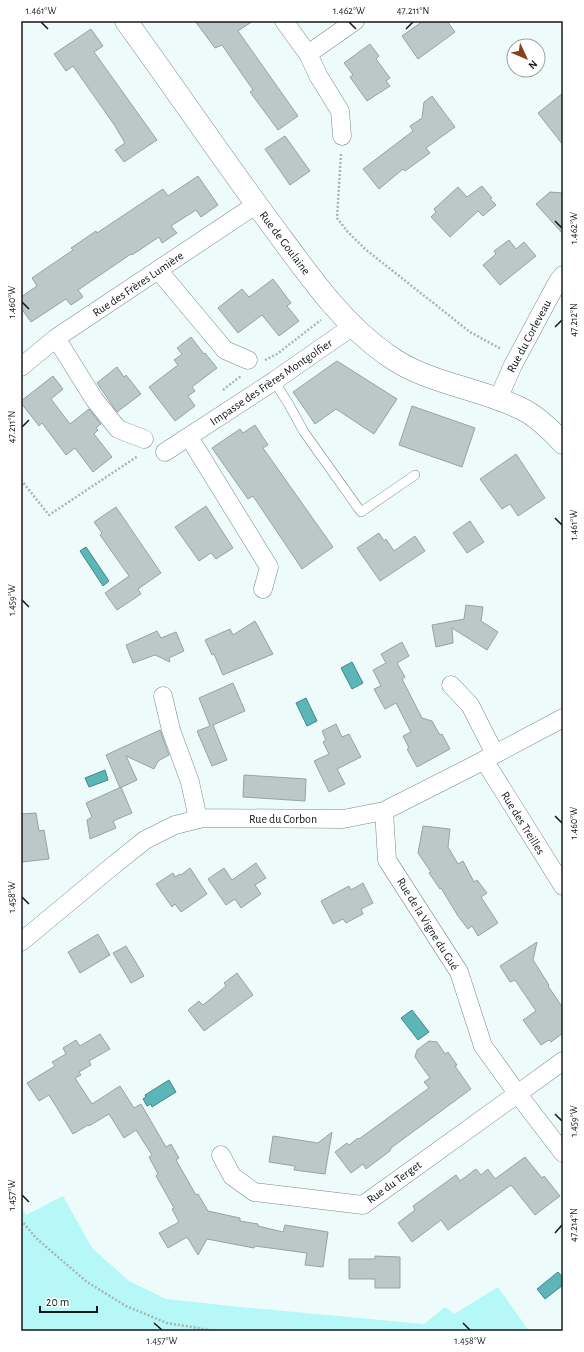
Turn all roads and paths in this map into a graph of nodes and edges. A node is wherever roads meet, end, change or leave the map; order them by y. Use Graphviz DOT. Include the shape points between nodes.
graph roads {
  1 [pos="126,21"];
  2 [pos="284,21"];
  3 [pos="355,21"];
  4 [pos="308,54"];
  5 [pos="342,136"];
  6 [pos="257,204"];
  7 [pos="158,270"];
  8 [pos="563,275"];
  9 [pos="353,326"];
  10 [pos="56,338"];
  11 [pos="519,354"];
  12 [pos="248,360"];
  13 [pos="21,367"];
  14 [pos="274,381"];
  15 [pos="498,399"];
  16 [pos="189,437"];
  17 [pos="144,439"];
  18 [pos="563,443"];
  19 [pos="165,452"];
  20 [pos="415,475"];
  21 [pos="263,589"];
  22 [pos="451,685"];
  23 [pos="163,696"];
  24 [pos="563,718"];
  25 [pos="489,757"];
  26 [pos="384,810"];
  27 [pos="198,820"];
  28 [pos="563,886"];
  29 [pos="21,942"];
  30 [pos="563,1061"];
  31 [pos="517,1093"];
  32 [pos="563,1153"];
  33 [pos="221,1155"];
  34 [pos="21,1220"];
  35 [pos="216,1331"];
  1 -- 6 [label="street, Rue de Goulaine"];
  2 -- 4 [label="street"];
  3 -- 4 [label="street"];
  4 -- 5 [label="street" via="318,77 340,111"];
  5 -- 11 [label="path" via="337,218 347,231 365,249 470,332 504,351"];
  6 -- 7 [label="street, Rue des Frères Lumière"];
  6 -- 9 [label="street, Rue de Goulaine" via="336,309"];
  7 -- 10 [label="street, Rue des Frères Lumière"];
  7 -- 12 [label="street" via="225,350"];
  8 -- 11 [label="street, Rue du Corleveau"];
  9 -- 14 [label="street, Impasse des Frères Montgolfier"];
  9 -- 15 [label="street, Rue de Goulaine" via="386,355 406,368 451,386"];
  10 -- 13 [label="street, Rue des Frères Lumière"];
  10 -- 17 [label="street" via="94,400 118,429"];
  11 -- 15 [label="street, Rue du Corleveau"];
  14 -- 16 [label="street, Impasse des Frères Montgolfier"];
  14 -- 20 [label="lane" via="304,432 361,512"];
  15 -- 18 [label="street, Rue de Goulaine" via="537,418"];
  16 -- 19 [label="street, Impasse des Frères Montgolfier"];
  16 -- 21 [label="street" via="269,567"];
  22 -- 25 [label="street, Rue des Treilles" via="470,705"];
  23 -- 27 [label="street" via="171,730 190,782"];
  24 -- 25 [label="street, Rue du Corbon"];
  25 -- 26 [label="street, Rue du Corbon"];
  25 -- 28 [label="street, Rue des Treilles"];
  26 -- 27 [label="street, Rue du Corbon" via="343,819"];
  26 -- 31 [label="street, Rue de la Vigne du Gué" via="387,860 459,972 483,1046"];
  27 -- 29 [label="street, Rue du Corbon" via="175,825 145,840"];
  30 -- 31 [label="street, Rue du Terget"];
  31 -- 32 [label="street, Rue de la Vigne du Gué"];
  31 -- 33 [label="street, Rue du Terget" via="362,1205 254,1192 232,1176"];
  34 -- 35 [label="path" via="36,1238 88,1282 126,1306 167,1323"];
}
